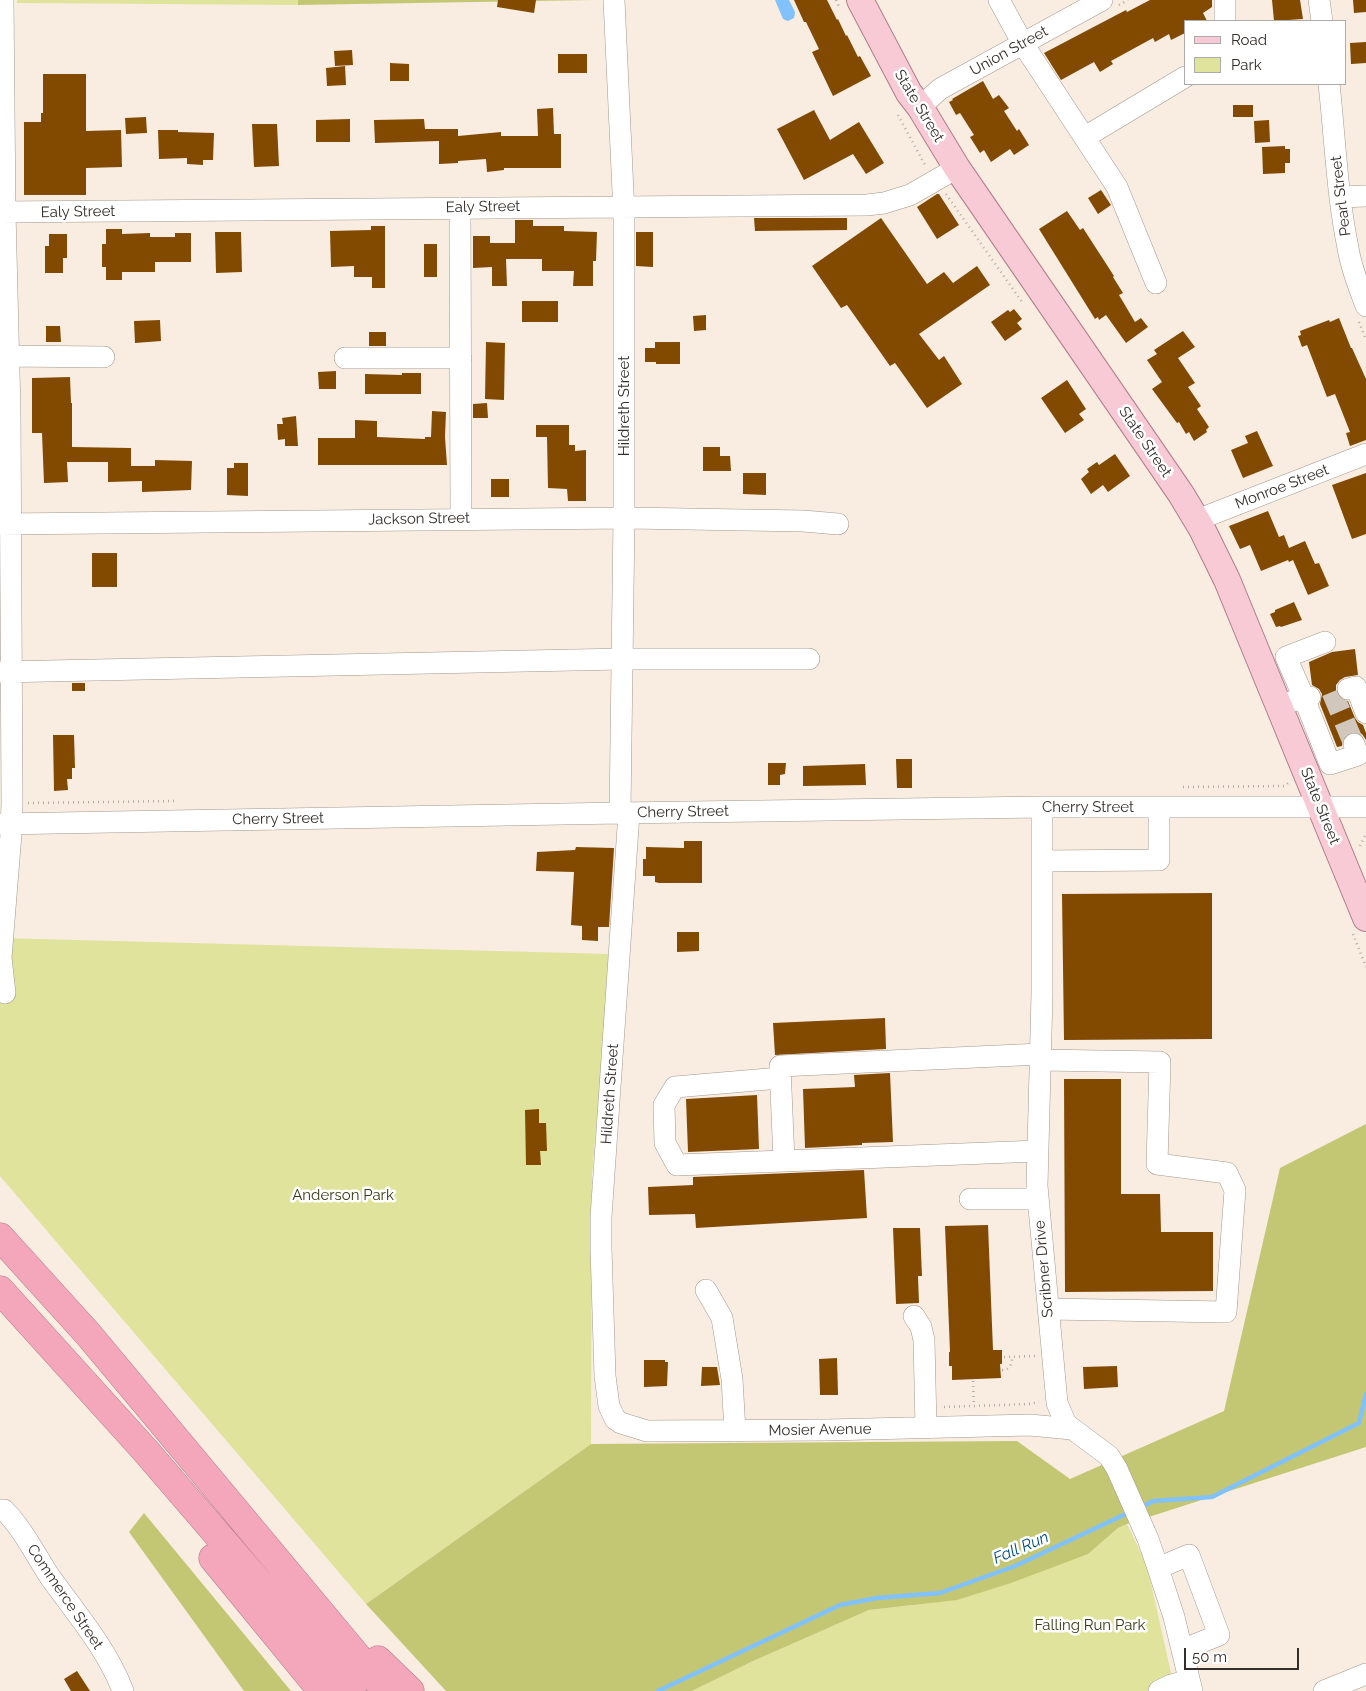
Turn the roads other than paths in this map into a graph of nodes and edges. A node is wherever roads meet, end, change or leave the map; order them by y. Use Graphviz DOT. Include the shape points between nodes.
graph roads {
  1 [pos="3,0"];
  2 [pos="614,0"];
  3 [pos="999,0"];
  4 [pos="1102,0"];
  5 [pos="1225,0"];
  6 [pos="1320,0"];
  7 [pos="850,4"];
  8 [pos="1225,20"];
  9 [pos="1322,20"];
  10 [pos="1023,44"];
  11 [pos="1184,78"];
  12 [pos="1329,85"];
  13 [pos="908,109"];
  14 [pos="1084,137"];
  15 [pos="946,174"];
  16 [pos="1366,196"];
  17 [pos="1340,197"];
  18 [pos="624,206"];
  19 [pos="460,208"];
  20 [pos="2,212"];
  21 [pos="1156,283"];
  22 [pos="1366,306"];
  23 [pos="9,356"];
  24 [pos="104,357"];
  25 [pos="345,358"];
  26 [pos="461,358"];
  27 [pos="1366,454"];
  28 [pos="624,518"];
  29 [pos="461,519"];
  30 [pos="1197,520"];
  31 [pos="5,524"];
  32 [pos="838,524"];
  33 [pos="1325,642"];
  34 [pos="622,659"];
  35 [pos="809,659"];
  36 [pos="6,672"];
  37 [pos="1348,689"];
  38 [pos="1307,698"];
  39 [pos="1279,705"];
  40 [pos="1366,713"];
  41 [pos="1361,755"];
  42 [pos="1304,773"];
  43 [pos="1320,806"];
  44 [pos="1042,807"];
  45 [pos="1159,807"];
  46 [pos="1366,807"];
  47 [pos="624,813"];
  48 [pos="6,824"];
  49 [pos="1042,861"];
  50 [pos="1366,918"];
  51 [pos="5,993"];
  52 [pos="1041,1057"];
  53 [pos="780,1078"];
  54 [pos="1038,1151"];
  55 [pos="784,1161"];
  56 [pos="970,1199"];
  57 [pos="1038,1199"];
  58 [pos="0,1237"];
  59 [pos="0,1290"];
  60 [pos="706,1290"];
  61 [pos="1048,1309"];
  62 [pos="914,1316"];
  63 [pos="605,1376"];
  64 [pos="926,1427"];
  65 [pos="1072,1429"];
  66 [pos="735,1432"];
  67 [pos="144,1449"];
  68 [pos="1,1507"];
  69 [pos="280,1565"];
  70 [pos="1158,1568"];
  71 [pos="1182,1650"];
  72 [pos="1366,1674"];
  73 [pos="1190,1686"];
  74 [pos="122,1691"];
  75 [pos="322,1691"];
  76 [pos="352,1691"];
  77 [pos="386,1691"];
  78 [pos="410,1691"];
  79 [pos="1159,1691"];
  80 [pos="1324,1691"];
  1 -- 20 [label="street"];
  2 -- 18 [label="street, Hildreth Street"];
  3 -- 10 [label="street"];
  4 -- 10 [label="street, Union Street"];
  5 -- 8 [label="street"];
  6 -- 9 [label="street"];
  7 -- 13 [label="main road, State Street" via="909,93"];
  10 -- 13 [label="street, Union Street"];
  10 -- 14 [label="street"];
  11 -- 14 [label="street"];
  12 -- 17 [label="street, Pearl Street"];
  13 -- 15 [label="main road, State Street"];
  14 -- 21 [label="street" via="1117,187"];
  15 -- 18 [label="street, Ealy Street" via="910,195 867,205"];
  15 -- 30 [label="main road, State Street" via="1176,486"];
  16 -- 17 [label="street"];
  17 -- 22 [label="street, Pearl Street" via="1353,269"];
  18 -- 19 [label="street, Ealy Street"];
  18 -- 28 [label="street, Hildreth Street"];
  19 -- 20 [label="street, Ealy Street"];
  19 -- 26 [label="street"];
  20 -- 23 [label="street"];
  23 -- 24 [label="street"];
  23 -- 31 [label="street"];
  25 -- 26 [label="street"];
  26 -- 29 [label="street"];
  27 -- 30 [label="street, Monroe Street"];
  28 -- 29 [label="street, Jackson Street"];
  28 -- 32 [label="street, Jackson Street"];
  28 -- 34 [label="street, Hildreth Street"];
  29 -- 31 [label="street, Jackson Street"];
  30 -- 39 [label="main road, State Street" via="1227,580"];
  31 -- 36 [label="street"];
  33 -- 38 [label="street" via="1286,657"];
  34 -- 35 [label="street"];
  34 -- 36 [label="street"];
  34 -- 47 [label="street, Hildreth Street"];
  36 -- 48 [label="street"];
  37 -- 40 [label="street" via="1356,687"];
  38 -- 39 [label="street"];
  38 -- 42 [label="street"];
  39 -- 42 [label="main road, State Street"];
  41 -- 42 [label="street"];
  42 -- 43 [label="main road, State Street"];
  43 -- 45 [label="street, Cherry Street"];
  43 -- 46 [label="street, Cherry Street"];
  43 -- 50 [label="main road, State Street"];
  44 -- 45 [label="street, Cherry Street"];
  44 -- 47 [label="street, Cherry Street"];
  44 -- 49 [label="street, Scribner Drive"];
  45 -- 49 [label="street" via="1159,860"];
  47 -- 48 [label="street, Cherry Street"];
  47 -- 63 [label="street, Hildreth Street" via="600,1217"];
  48 -- 51 [label="street" via="1,958"];
  49 -- 52 [label="street, Scribner Drive"];
  52 -- 53 [label="street" via="780,1066"];
  52 -- 54 [label="street, Scribner Drive"];
  52 -- 61 [label="street" via="1160,1062 1157,1164 1227,1173 1235,1190 1226,1312"];
  53 -- 55 [label="street"];
  53 -- 55 [label="street" via="674,1087 664,1106 665,1143 677,1165"];
  54 -- 55 [label="street"];
  54 -- 57 [label="street, Scribner Drive"];
  56 -- 57 [label="street"];
  57 -- 61 [label="street, Scribner Drive"];
  58 -- 69 [label="highway" via="88,1334"];
  59 -- 67 [label="highway"];
  60 -- 66 [label="street" via="722,1318 732,1379"];
  61 -- 65 [label="street, Scribner Drive" via="1057,1403 1063,1419"];
  62 -- 64 [label="street" via="921,1326 924,1340"];
  63 -- 66 [label="street, Mosier Avenue" via="611,1413 627,1426 647,1431"];
  64 -- 65 [label="street, Mosier Avenue" via="1030,1425"];
  64 -- 66 [label="street, Mosier Avenue"];
  65 -- 70 [label="street, Scribner Drive" via="1112,1459"];
  67 -- 75 [label="highway" via="204,1547"];
  67 -- 76 [label="highway"];
  68 -- 74 [label="street, Commerce Street" via="16,1522 83,1622 117,1677"];
  69 -- 77 [label="highway"];
  69 -- 78 [label="highway"];
  70 -- 71 [label="street, Scribner Drive"];
  70 -- 71 [label="street" via="1189,1555 1219,1635"];
  71 -- 73 [label="street, Scribner Drive"];
  72 -- 80 [label="street"];
  73 -- 79 [label="street" via="1171,1685"];
}
